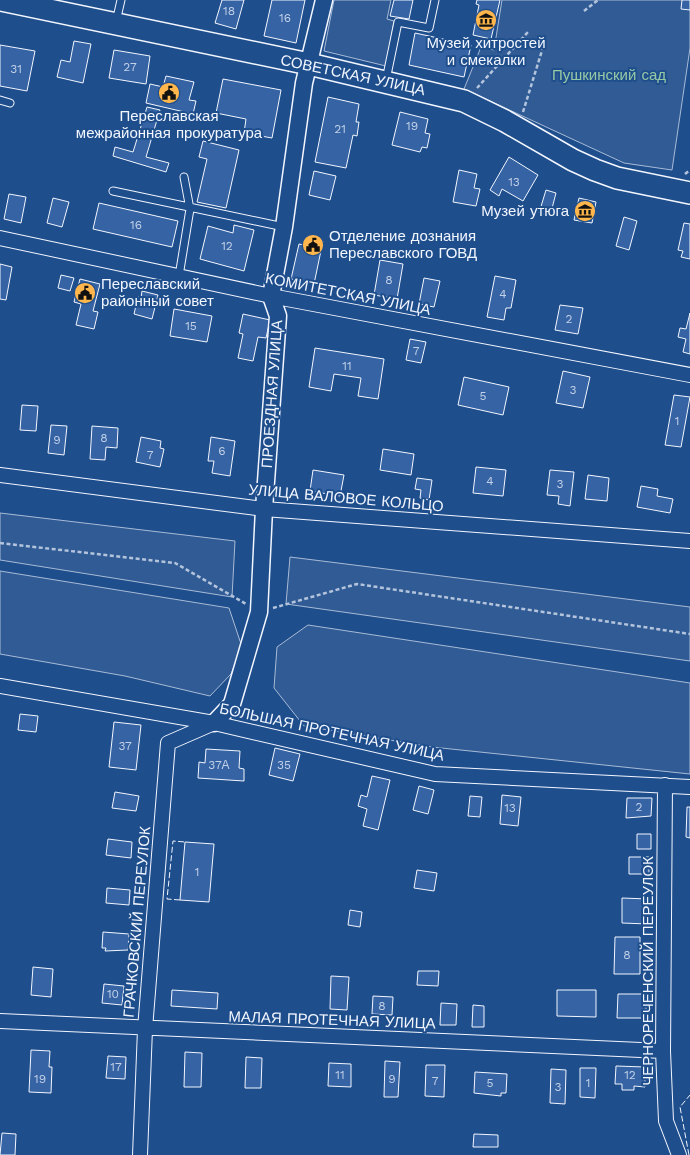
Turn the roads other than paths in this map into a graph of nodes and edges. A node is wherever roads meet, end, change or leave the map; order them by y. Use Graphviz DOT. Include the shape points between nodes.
graph roads {
  1 [pos="1,0"];
  2 [pos="121,0"];
  3 [pos="324,0"];
  4 [pos="435,0"];
  5 [pos="116,24"];
  6 [pos="309,64"];
  7 [pos="386,81"];
  8 [pos="0,100"];
  9 [pos="10,103"];
  10 [pos="184,177"];
  11 [pos="688,184"];
  12 [pos="113,191"];
  13 [pos="190,209"];
  14 [pos="284,227"];
  15 [pos="0,238"];
  16 [pos="179,276"];
  17 [pos="272,296"];
  18 [pos="690,375"];
  19 [pos="0,475"];
  20 [pos="264,509"];
  21 [pos="690,540"];
  22 [pos="0,686"];
  23 [pos="214,723"];
  24 [pos="665,785"];
  25 [pos="690,787"];
  26 [pos="0,1021"];
  27 [pos="145,1029"];
  28 [pos="663,1051"];
  29 [pos="140,1155"];
  30 [pos="679,1155"];
  1 -- 5 [label="main road, СОВЕТСКАЯ УЛИЦА"];
  2 -- 5 [label="lane"];
  3 -- 6 [label="street, ПРОЕЗДНАЯ УЛИЦА"];
  4 -- 7 [label="lane" via="429,28 398,22"];
  5 -- 6 [label="main road, СОВЕТСКАЯ УЛИЦА"];
  6 -- 7 [label="main road, СОВЕТСКАЯ УЛИЦА"];
  6 -- 14 [label="street, ПРОЕЗДНАЯ УЛИЦА"];
  7 -- 11 [label="main road, СОВЕТСКАЯ УЛИЦА" via="464,101 573,160 617,178"];
  8 -- 9 [label="lane"];
  10 -- 13 [label="lane"];
  12 -- 13 [label="lane"];
  13 -- 14 [label="lane"];
  13 -- 16 [label="lane"];
  14 -- 17 [label="street, ПРОЕЗДНАЯ УЛИЦА"];
  15 -- 16 [label="street, КОМИТЕТСКАЯ УЛИЦА"];
  16 -- 17 [label="street, КОМИТЕТСКАЯ УЛИЦА"];
  17 -- 18 [label="street, КОМИТЕТСКАЯ УЛИЦА"];
  17 -- 20 [label="street, ПРОЕЗДНАЯ УЛИЦА" via="278,316"];
  19 -- 20 [label="street, УЛИЦА ВАЛОВОЕ КОЛЬЦО"];
  20 -- 21 [label="street, УЛИЦА ВАЛОВОЕ КОЛЬЦО"];
  20 -- 23 [label="street, ПРОЕЗДНАЯ УЛИЦА" via="259,612 232,704"];
  22 -- 23 [label="street, БОЛЬШАЯ ПРОТЕЧНАЯ УЛИЦА"];
  23 -- 24 [label="street, БОЛЬШАЯ ПРОТЕЧНАЯ УЛИЦА" via="435,774"];
  23 -- 27 [label="street, ГРАЧКОВСКИЙ ПЕРЕУЛОК" via="168,743"];
  24 -- 25 [label="street, БОЛЬШАЯ ПРОТЕЧНАЯ УЛИЦА"];
  24 -- 28 [label="street, ЧЕРНОРЕЧЕНСКИЙ ПЕРЕУЛОК"];
  26 -- 27 [label="street, МАЛАЯ ПРОТЕЧНАЯ УЛИЦА"];
  27 -- 28 [label="street, МАЛАЯ ПРОТЕЧНАЯ УЛИЦА"];
  27 -- 29 [label="street, ГРАЧКОВСКИЙ ПЕРЕУЛОК"];
  28 -- 30 [label="street, ЧЕРНОРЕЧЕНСКИЙ ПЕРЕУЛОК" via="666,1121"];
}
